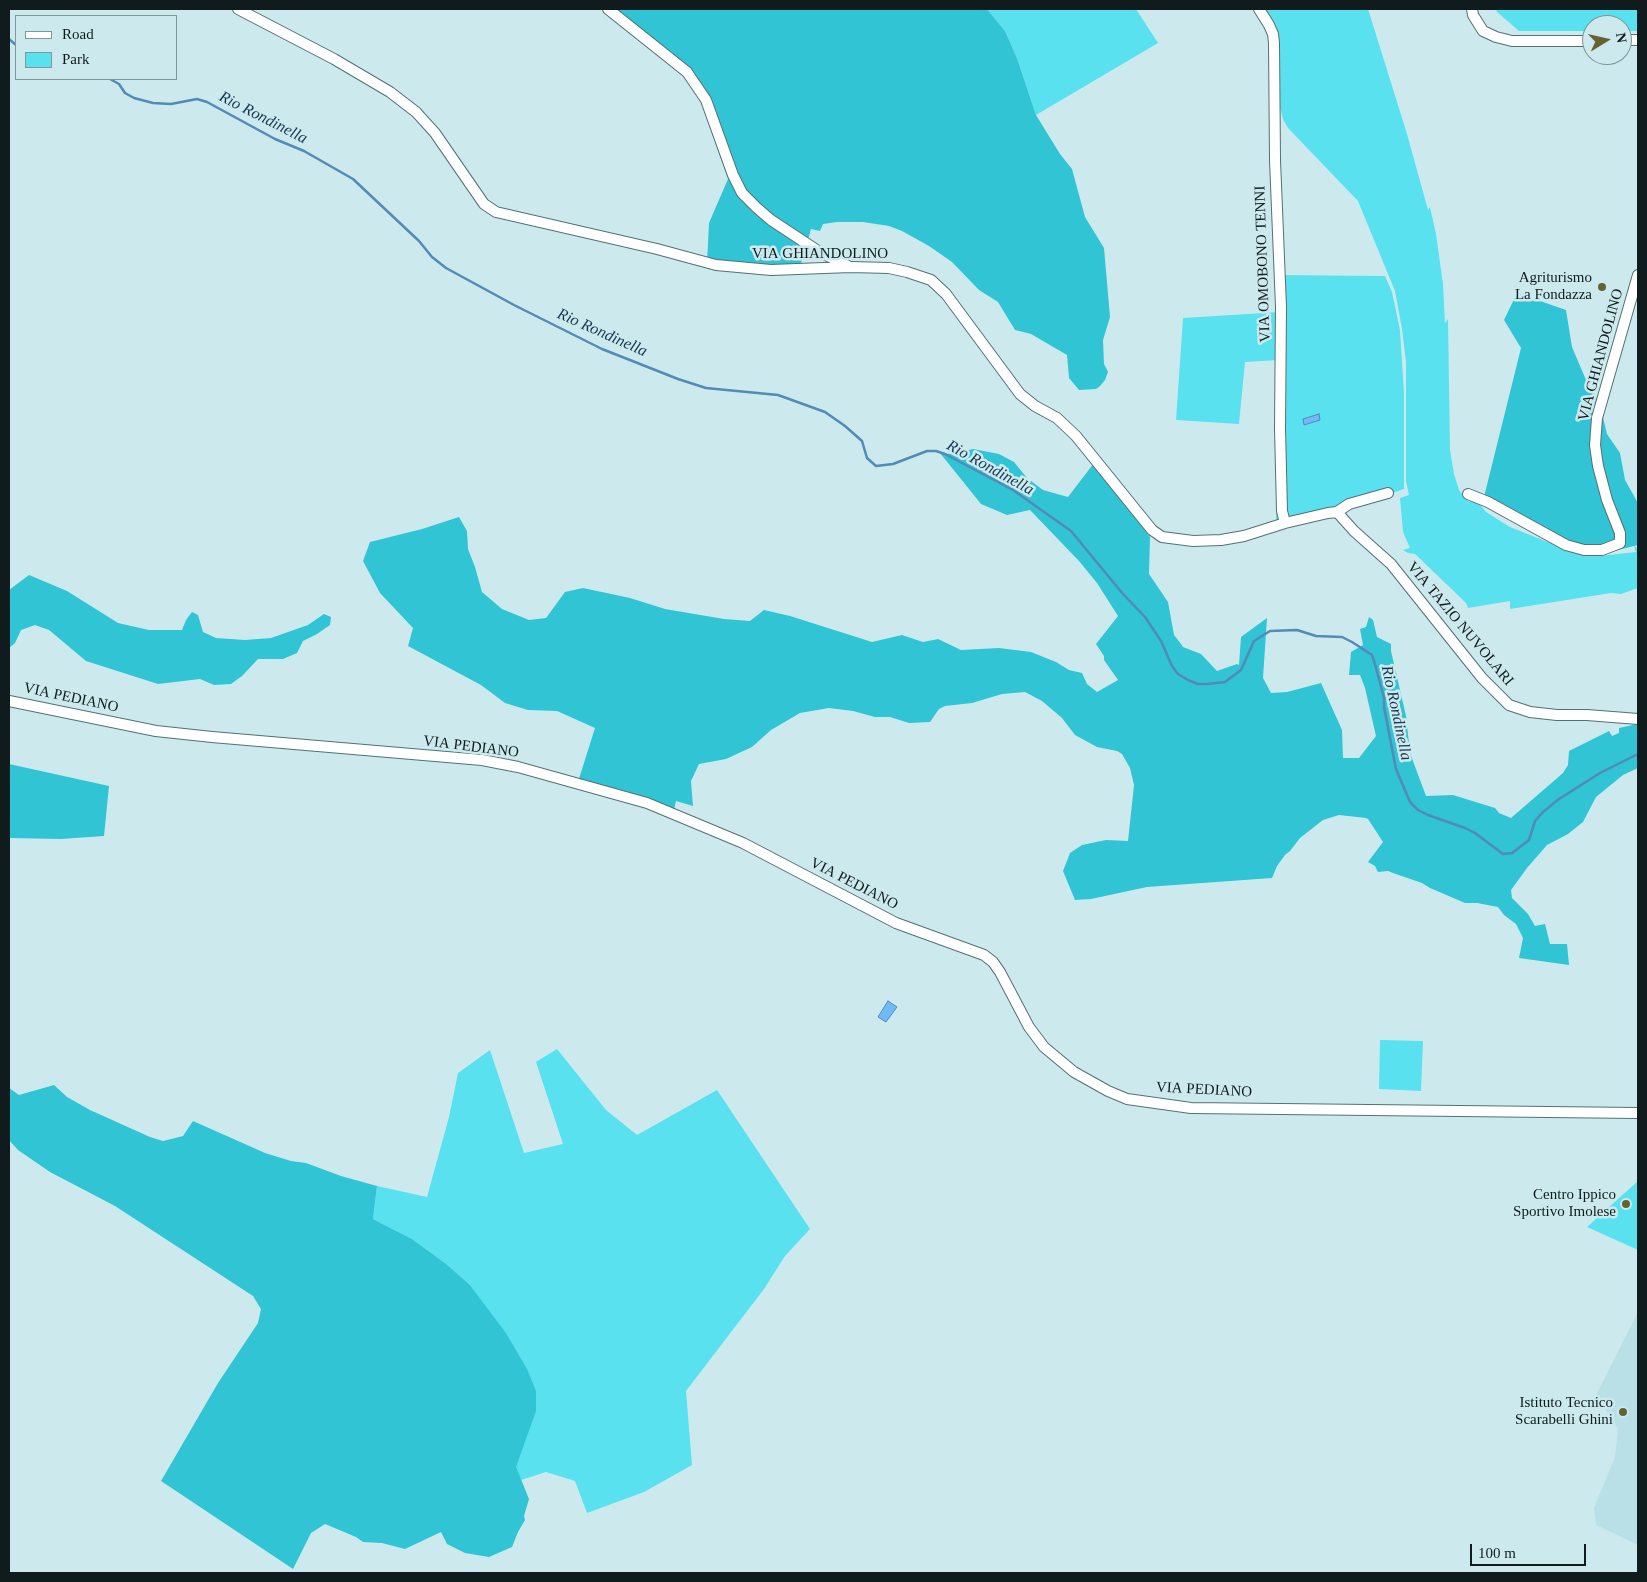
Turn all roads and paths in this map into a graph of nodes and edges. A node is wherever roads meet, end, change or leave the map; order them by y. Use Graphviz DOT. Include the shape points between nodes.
graph roads {
  1 [pos="238,9"];
  2 [pos="608,9"];
  3 [pos="1259,9"];
  4 [pos="1472,9"];
  5 [pos="1582,41"];
  6 [pos="851,267"];
  7 [pos="1638,275"];
  8 [pos="1388,493"];
  9 [pos="1468,494"];
  10 [pos="1337,512"];
  11 [pos="1285,523"];
  12 [pos="9,701"];
  13 [pos="1638,719"];
  14 [pos="1638,1113"];
  1 -- 6 [label="street, VIA GHIANDOLINO" via="334,59 390,92 416,112 435,133 484,204 496,212 716,265 771,270"];
  2 -- 6 [label="street" via="687,72 706,100 742,194 771,220 818,251"];
  3 -- 11 [label="street, VIA OMOBONO TENNI" via="1273,34 1274,43 1281,307 1280,445"];
  4 -- 5 [label="street" via="1483,31 1496,37 1512,41"];
  6 -- 11 [label="street, VIA GHIANDOLINO" via="889,268 930,280 951,301 1020,394 1057,418 1076,436 1152,530 1162,537 1221,540"];
  7 -- 9 [label="street, VIA GHIANDOLINO" via="1597,418 1595,445 1620,543 1602,550 1584,550 1553,538"];
  8 -- 10 [label="street, VIA GHIANDOLINO" via="1349,504"];
  10 -- 11 [label="street, VIA GHIANDOLINO"];
  10 -- 13 [label="street, VIA TAZIO NUVOLARI" via="1391,564 1482,678 1509,704 1530,712"];
  12 -- 14 [label="street, VIA PEDIANO" via="156,731 212,738 482,760 647,803 743,843 896,923 984,955 1000,972 1029,1027 1044,1047 1074,1072 1127,1098 1191,1108"];
}
